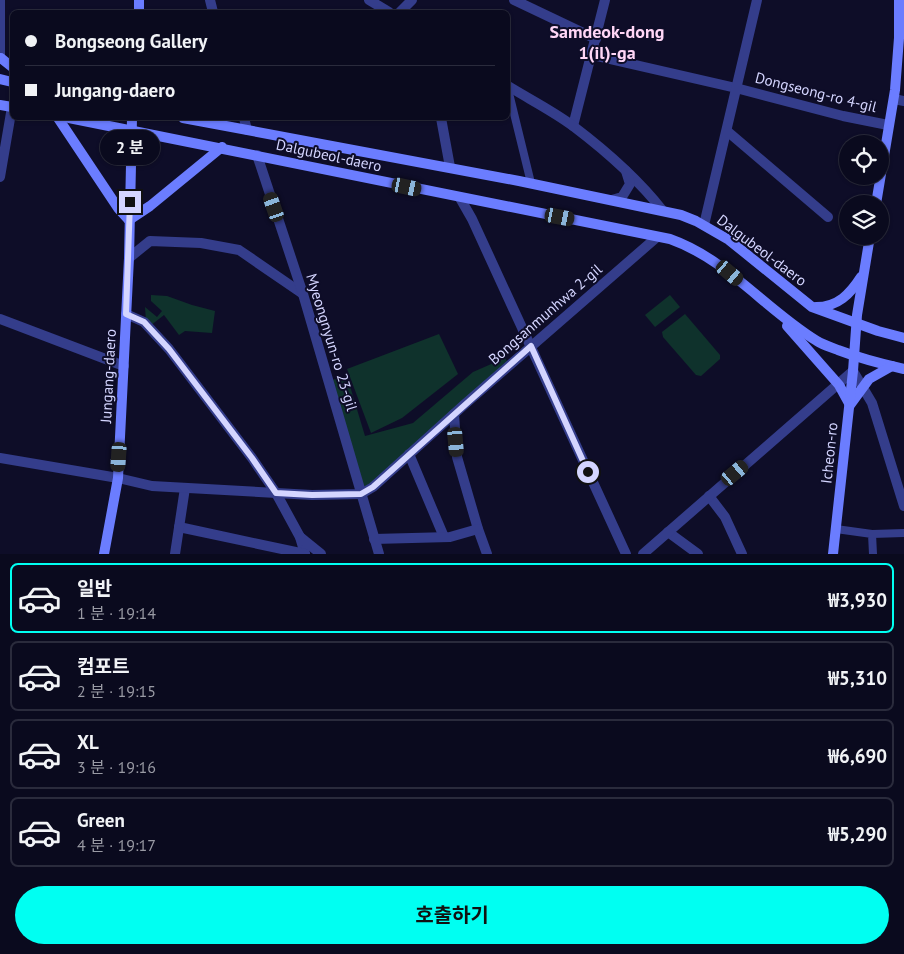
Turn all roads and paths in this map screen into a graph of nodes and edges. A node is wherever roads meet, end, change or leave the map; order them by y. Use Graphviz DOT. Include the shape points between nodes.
graph roads {
  1 [pos="0,0"];
  2 [pos="369,0"];
  3 [pos="412,0"];
  4 [pos="514,0"];
  5 [pos="605,0"];
  6 [pos="757,0"];
  7 [pos="899,0"];
  8 [pos="386,10"];
  9 [pos="402,10"];
  10 [pos="596,40"];
  11 [pos="592,55"];
  12 [pos="1,58"];
  13 [pos="510,88"];
  14 [pos="736,88"];
  15 [pos="510,95"];
  16 [pos="899,100"];
  17 [pos="10,119"];
  18 [pos="59,120"];
  19 [pos="84,120"];
  20 [pos="132,120"];
  21 [pos="208,120"];
  22 [pos="244,120"];
  23 [pos="442,120"];
  24 [pos="888,125"];
  25 [pos="573,126"];
  26 [pos="132,130"];
  27 [pos="247,130"];
  28 [pos="727,131"];
  29 [pos="222,147"];
  30 [pos="256,155"];
  31 [pos="450,168"];
  32 [pos="626,170"];
  33 [pos="0,177"];
  34 [pos="531,184"];
  35 [pos="877,195"];
  36 [pos="460,198"];
  37 [pos="612,200"];
  38 [pos="663,211"];
  39 [pos="828,217"];
  40 [pos="129,220"];
  41 [pos="704,225"];
  42 [pos="657,237"];
  43 [pos="868,245"];
  44 [pos="128,258"];
  45 [pos="864,272"];
  46 [pos="303,294"];
  47 [pos="812,307"];
  48 [pos="771,309"];
  49 [pos="126,314"];
  50 [pos="0,319"];
  51 [pos="856,324"];
  52 [pos="904,338"];
  53 [pos="531,346"];
  54 [pos="854,356"];
  55 [pos="124,366"];
  56 [pos="892,366"];
  57 [pos="904,369"];
  58 [pos="853,371"];
  59 [pos="839,385"];
  60 [pos="862,387"];
  61 [pos="850,405"];
  62 [pos="454,414"];
  63 [pos="409,454"];
  64 [pos="0,458"];
  65 [pos="118,478"];
  66 [pos="185,488"];
  67 [pos="276,493"];
  68 [pos="361,494"];
  69 [pos="708,496"];
  70 [pos="904,506"];
  71 [pos="179,527"];
  72 [pos="478,529"];
  73 [pos="836,529"];
  74 [pos="668,532"];
  75 [pos="904,533"];
  76 [pos="872,534"];
  77 [pos="300,537"];
  78 [pos="444,538"];
  79 [pos="374,539"];
  80 [pos="104,554"];
  81 [pos="175,554"];
  82 [pos="305,554"];
  83 [pos="321,554"];
  84 [pos="379,554"];
  85 [pos="487,554"];
  86 [pos="626,554"];
  87 [pos="643,554"];
  88 [pos="698,554"];
  89 [pos="742,554"];
  90 [pos="833,554"];
  91 [pos="873,554"];
  1 -- 12 [label="street"];
  2 -- 8 [label="street"];
  3 -- 9 [label="street"];
  4 -- 10 [label="street"];
  5 -- 10 [label="street"];
  6 -- 14 [label="street, Dongseong-ro 4-gil"];
  7 -- 16 [label="main road"];
  10 -- 11 [label="street"];
  11 -- 14 [label="street"];
  11 -- 25 [label="street"];
  13 -- 25 [label="street"];
  14 -- 24 [label="street, Dongseong-ro 4-gil"];
  14 -- 28 [label="street, Dongseong-ro 4-gil"];
  15 -- 34 [label="street"];
  16 -- 24 [label="main road"];
  17 -- 33 [label="street"];
  18 -- 40 [label="main road"];
  19 -- 26 [label="main road, Dalgubeol-daero"];
  20 -- 26 [label="main road, Jungang-daero"];
  21 -- 27 [label="main road, Dalgubeol-daero"];
  22 -- 27 [label="street"];
  23 -- 31 [label="street"];
  24 -- 35 [label="main road"];
  25 -- 32 [label="street"];
  26 -- 29 [label="main road, Dalgubeol-daero"];
  26 -- 40 [label="main road, Jungang-daero"];
  27 -- 31 [label="main road, Dalgubeol-daero"];
  28 -- 39 [label="street"];
  28 -- 41 [label="street, Dongseong-ro 4-gil"];
  29 -- 30 [label="main road, Dalgubeol-daero"];
  29 -- 40 [label="main road"];
  30 -- 36 [label="main road, Dalgubeol-daero"];
  30 -- 46 [label="street, Myeongnyun-ro 23-gil"];
  31 -- 34 [label="main road, Dalgubeol-daero"];
  32 -- 37 [label="street" via="630,184 622,197"];
  32 -- 38 [label="street"];
  34 -- 37 [label="main road, Dalgubeol-daero"];
  36 -- 42 [label="main road, Dalgubeol-daero"];
  36 -- 53 [label="street"];
  37 -- 38 [label="main road, Dalgubeol-daero"];
  38 -- 41 [label="main road, Dalgubeol-daero"];
  40 -- 44 [label="main road, Jungang-daero"];
  41 -- 47 [label="main road, Dalgubeol-daero" via="729,240"];
  42 -- 48 [label="main road, Dalgubeol-daero" via="688,246 720,264"];
  42 -- 53 [label="street, Bongsanmunhwa 2-gil"];
  43 -- 45 [label="main road, Icheon-ro"];
  44 -- 46 [label="street" via="150,241 201,242 239,250"];
  44 -- 49 [label="main road, Jungang-daero"];
  45 -- 47 [label="main road" via="841,301 825,307"];
  45 -- 51 [label="main road, Icheon-ro"];
  46 -- 68 [label="street, Myeongnyun-ro 23-gil"];
  47 -- 51 [label="main road, Dalgubeol-daero"];
  48 -- 54 [label="main road, Dalgubeol-daero" via="818,343"];
  48 -- 59 [label="main road"];
  49 -- 55 [label="main road, Jungang-daero"];
  49 -- 67 [label="street" via="144,322 169,349"];
  50 -- 55 [label="street"];
  51 -- 52 [label="main road, Dalgubeol-daero"];
  51 -- 54 [label="main road, Icheon-ro"];
  53 -- 62 [label="street, Bongsanmunhwa 2-gil"];
  53 -- 86 [label="street"];
  54 -- 56 [label="main road, Dalgubeol-daero"];
  54 -- 58 [label="main road, Icheon-ro"];
  55 -- 65 [label="main road, Jungang-daero"];
  56 -- 57 [label="main road, Dalgubeol-daero"];
  56 -- 60 [label="main road" via="869,379"];
  58 -- 59 [label="street"];
  58 -- 60 [label="street"];
  58 -- 61 [label="main road, Icheon-ro"];
  59 -- 61 [label="main road"];
  59 -- 69 [label="street"];
  60 -- 61 [label="main road"];
  60 -- 70 [label="street" via="872,403"];
  61 -- 73 [label="main road, Icheon-ro"];
  62 -- 63 [label="street, Bongsanmunhwa 2-gil"];
  62 -- 72 [label="street" via="457,457"];
  63 -- 68 [label="street, Bongsanmunhwa 2-gil"];
  63 -- 78 [label="street"];
  64 -- 65 [label="street"];
  65 -- 66 [label="street" via="152,486"];
  65 -- 80 [label="main road, Jungang-daero"];
  66 -- 67 [label="street"];
  66 -- 71 [label="street"];
  67 -- 68 [label="street"];
  67 -- 77 [label="street"];
  68 -- 79 [label="street, Myeongnyun-ro 23-gil"];
  69 -- 74 [label="street"];
  69 -- 89 [label="street" via="725,517"];
  71 -- 81 [label="street"];
  71 -- 82 [label="street"];
  72 -- 78 [label="street"];
  72 -- 85 [label="street"];
  73 -- 76 [label="street"];
  73 -- 90 [label="main road, Icheon-ro"];
  74 -- 87 [label="street"];
  74 -- 88 [label="street"];
  75 -- 76 [label="street"];
  76 -- 91 [label="street"];
  77 -- 82 [label="street"];
  77 -- 83 [label="street"];
  78 -- 79 [label="street"];
  79 -- 84 [label="street, Myeongnyun-ro 23-gil"];
}
